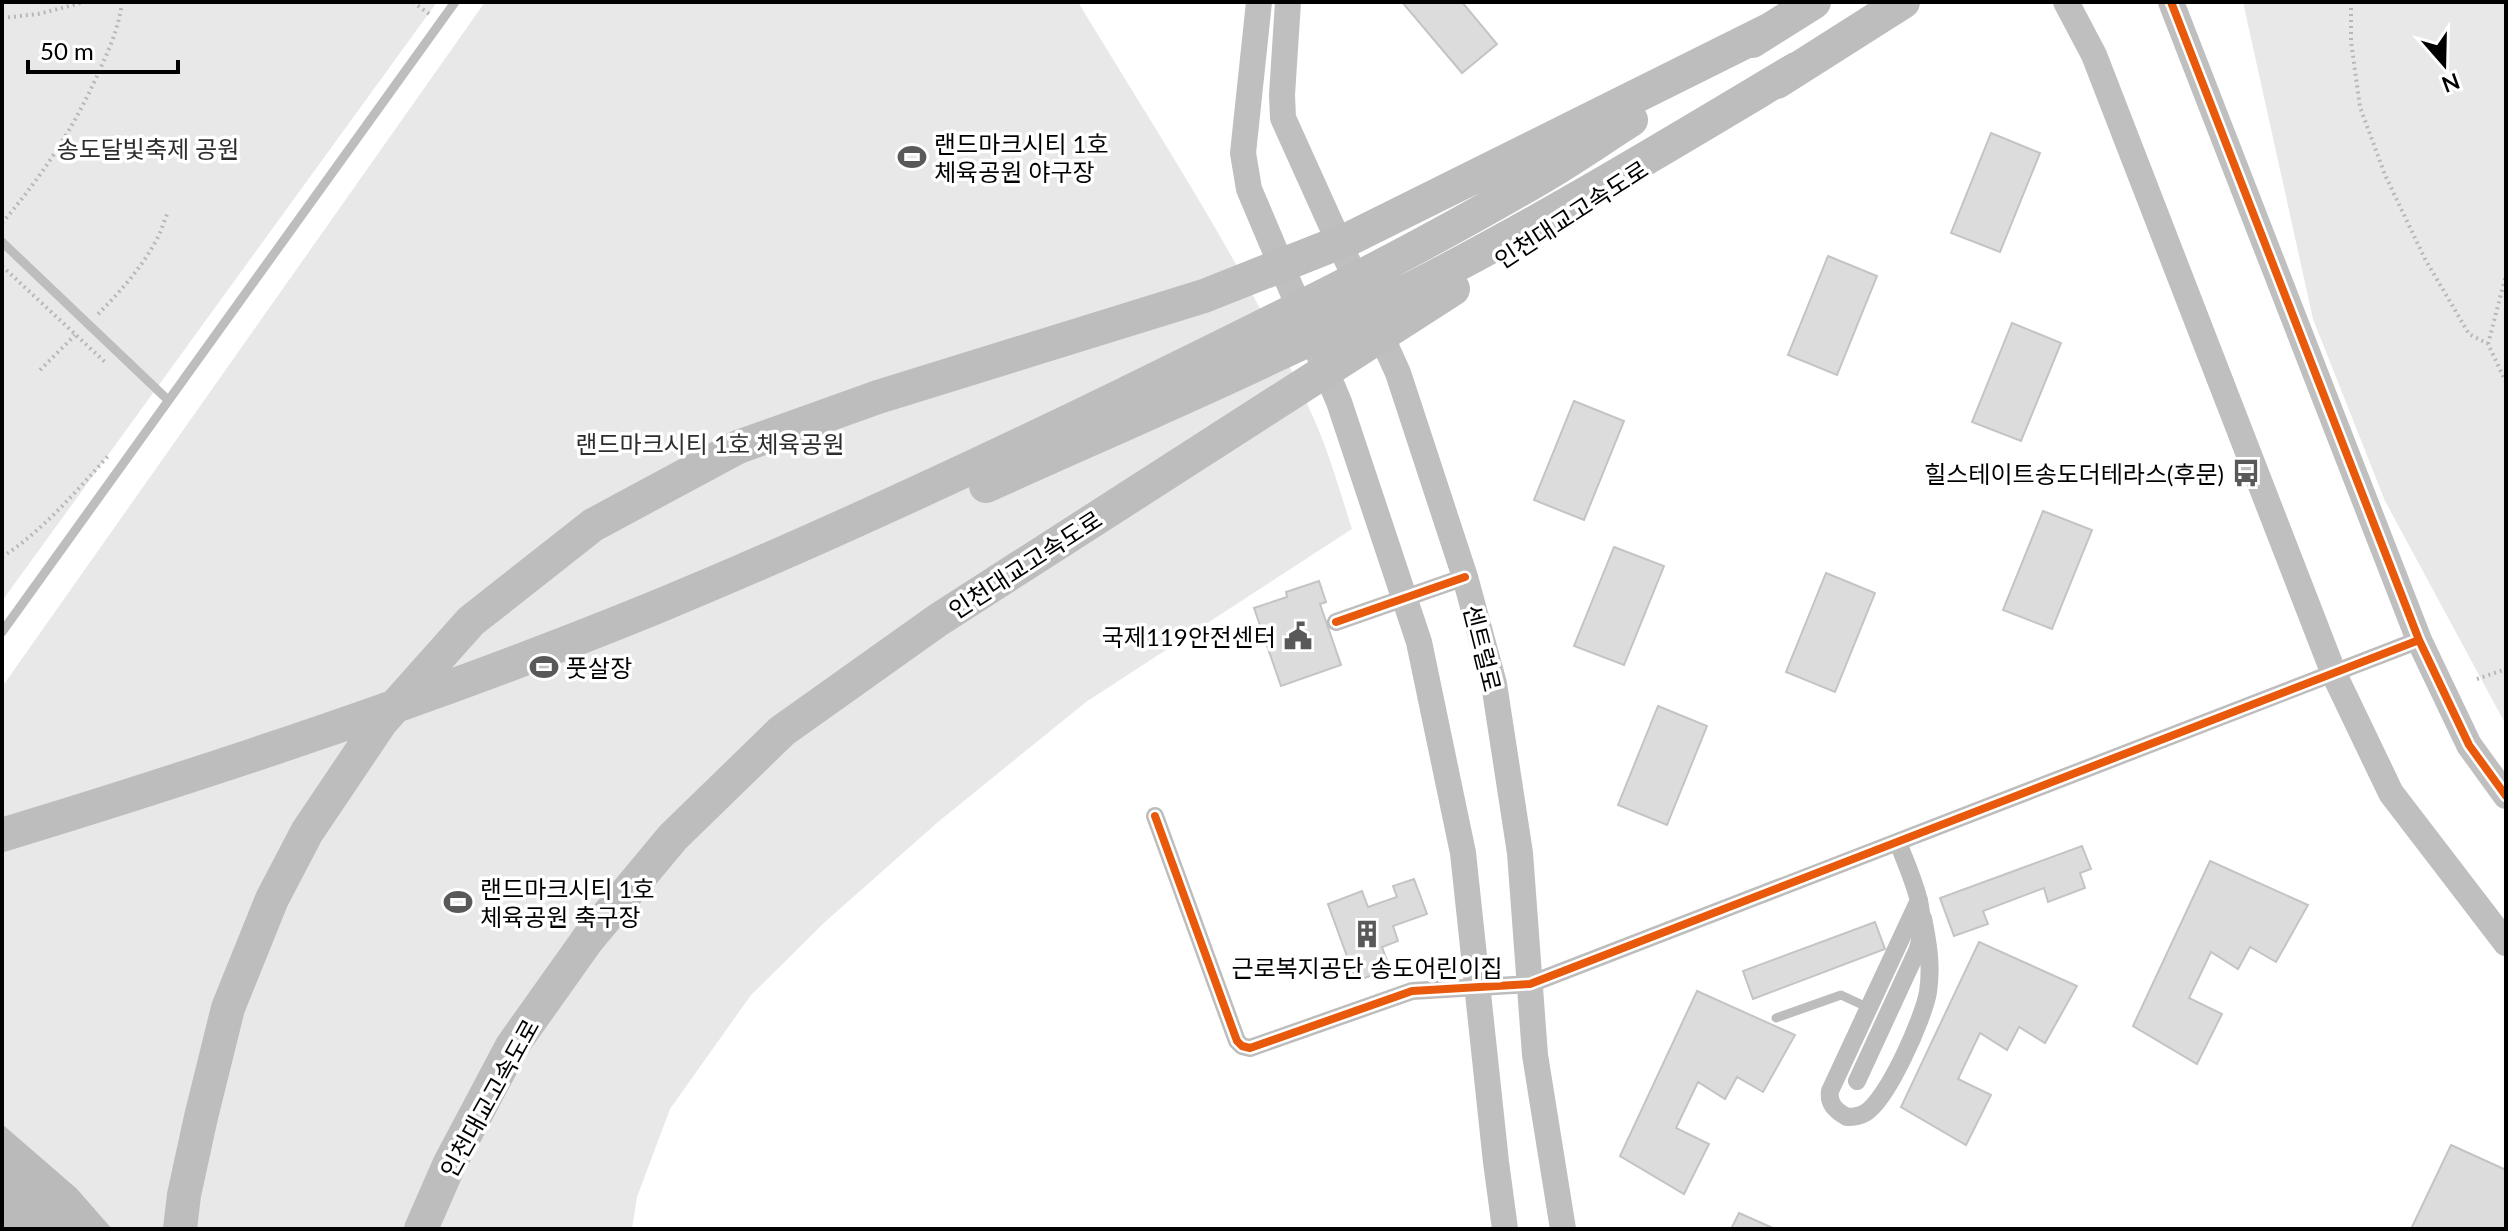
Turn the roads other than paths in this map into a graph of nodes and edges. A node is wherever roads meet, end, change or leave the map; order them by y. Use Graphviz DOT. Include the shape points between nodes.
graph roads {
  1 [pos="455,2"];
  2 [pos="1259,2"];
  3 [pos="1288,2"];
  4 [pos="1814,2"];
  5 [pos="1903,2"];
  6 [pos="2066,2"];
  7 [pos="2171,2"];
  8 [pos="1771,29"];
  9 [pos="1796,69"];
  10 [pos="2,242"];
  11 [pos="168,400"];
  12 [pos="1465,577"];
  13 [pos="1404,598"];
  14 [pos="1336,622"];
  15 [pos="2,632"];
  16 [pos="2419,640"];
  17 [pos="2334,674"];
  18 [pos="2506,796"];
  19 [pos="1155,816"];
  20 [pos="2,835"];
  21 [pos="1898,842"];
  22 [pos="2,854"];
  23 [pos="1921,909"];
  24 [pos="2506,943"];
  25 [pos="1530,984"];
  26 [pos="1477,987"];
  27 [pos="1869,1008"];
  28 [pos="1776,1018"];
  29 [pos="1857,1081"];
  30 [pos="180,1229"];
  31 [pos="421,1229"];
  32 [pos="1505,1229"];
  33 [pos="1563,1229"];
  1 -- 11 [label="lane"];
  2 -- 13 [label="main road" via="1243,153 1249,189 1339,402"];
  3 -- 12 [label="main road, 센트럴로" via="1283,118 1398,373"];
  4 -- 8 [label="highway, 인천대교고속도로"];
  5 -- 9 [label="highway, 인천대교고속도로"];
  6 -- 17 [label="main road" via="2094,55"];
  7 -- 16 [label="main road"];
  8 -- 20 [label="highway, 인천대교고속도로" via="1542,177 1406,253 842,528 482,674"];
  8 -- 30 [label="highway, 인천대교고속도로" via="1353,237 1204,296 738,447 593,525 471,621 381,722 307,832 272,899 228,1008"];
  9 -- 22 [label="highway, 인천대교고속도로" via="1537,223 1388,301 1195,394 850,547 490,693"];
  9 -- 31 [label="highway, 인천대교고속도로" via="938,620 782,731 673,837 588,939 512,1046"];
  10 -- 11 [label="lane"];
  11 -- 15 [label="lane"];
  12 -- 13 [label="street"];
  12 -- 25 [label="main road, 센트럴로" via="1494,684 1520,853"];
  13 -- 14 [label="street"];
  13 -- 26 [label="main road" via="1419,642 1463,853"];
  16 -- 17 [label="street"];
  16 -- 18 [label="main road" via="2469,745"];
  17 -- 21 [label="street"];
  17 -- 24 [label="main road" via="2391,793"];
  19 -- 26 [label="street" via="1242,1046 1259,1046 1412,991"];
  21 -- 23 [label="street"];
  21 -- 25 [label="street"];
  23 -- 27 [label="street"];
  23 -- 27 [label="street" via="1930,959 1927,995 1911,1041 1877,1100 1864,1114 1847,1117 1834,1108 1830,1091"];
  23 -- 29 [label="street" via="1917,951"];
  25 -- 26 [label="street"];
  25 -- 33 [label="main road, 센트럴로" via="1535,1055"];
  26 -- 32 [label="main road"];
  27 -- 28 [label="lane" via="1841,995"];
}
